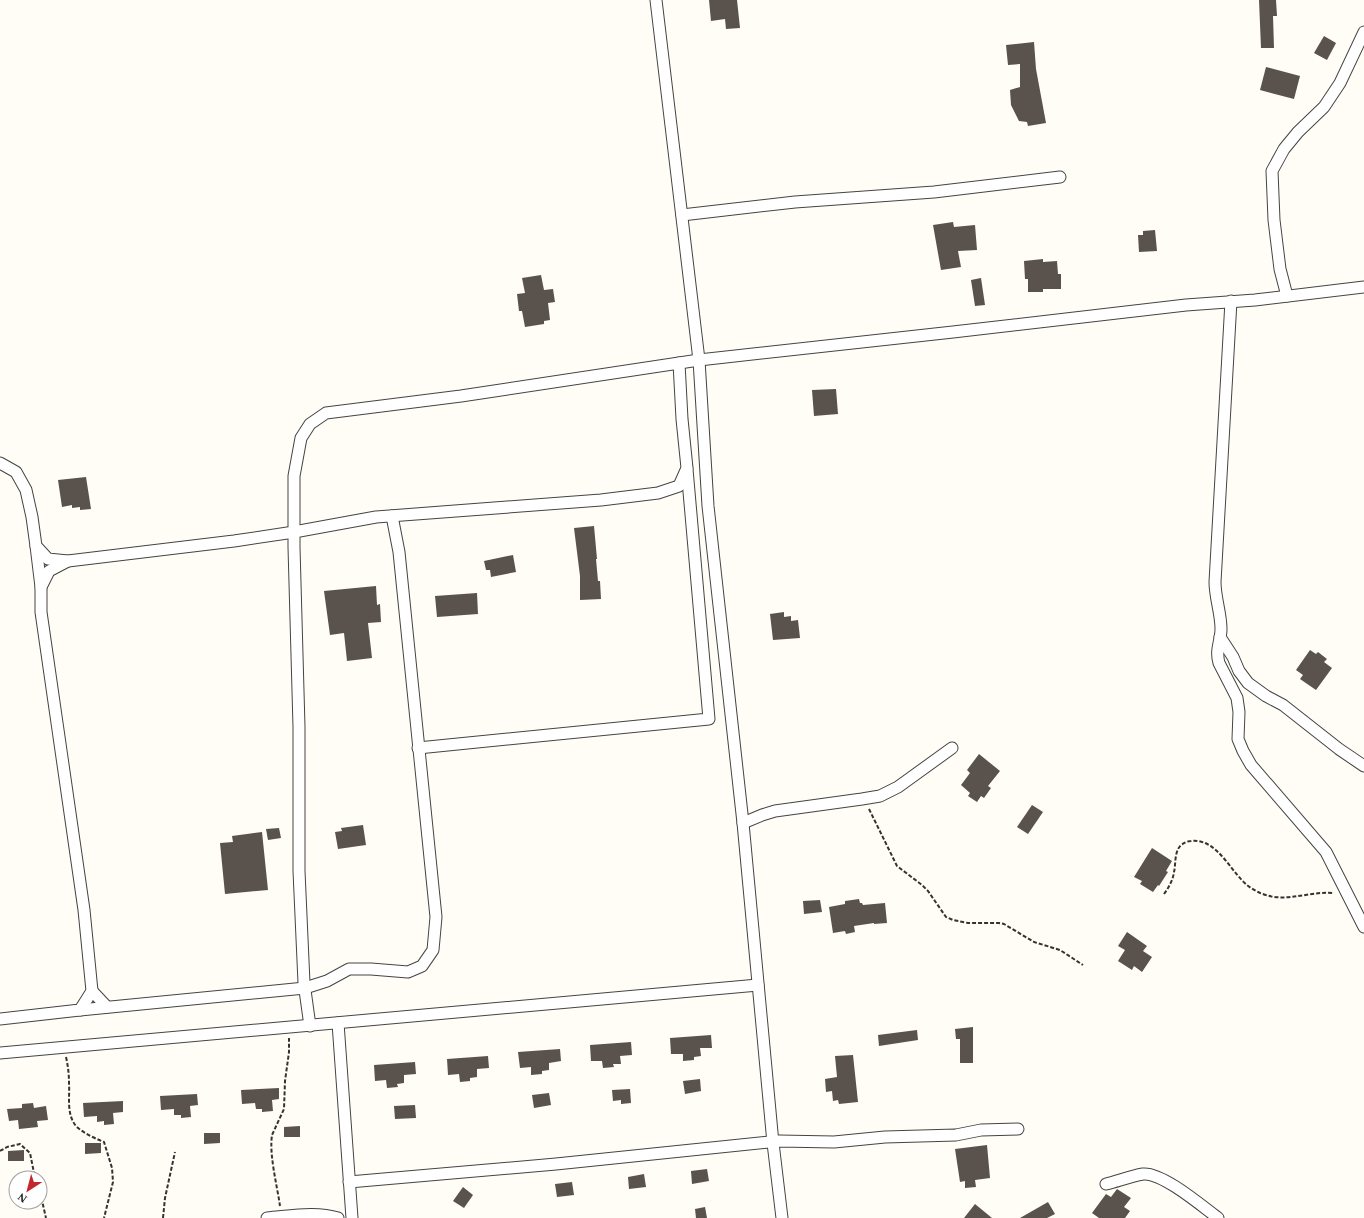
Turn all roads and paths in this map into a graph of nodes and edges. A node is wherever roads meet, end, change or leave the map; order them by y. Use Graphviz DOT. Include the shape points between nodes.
graph roads {
  1 [pos="656,0"];
  2 [pos="1364,32"];
  3 [pos="1060,177"];
  4 [pos="682,215"];
  5 [pos="1364,287"];
  6 [pos="1287,296"];
  7 [pos="1231,301"];
  8 [pos="699,360"];
  9 [pos="679,363"];
  10 [pos="0,463"];
  11 [pos="687,468"];
  12 [pos="392,516"];
  13 [pos="294,532"];
  14 [pos="36,546"];
  15 [pos="68,561"];
  16 [pos="41,587"];
  17 [pos="1220,636"];
  18 [pos="418,748"];
  19 [pos="952,748"];
  20 [pos="1364,766"];
  21 [pos="862,799"];
  22 [pos="744,823"];
  23 [pos="1164,894"];
  24 [pos="1350,898"];
  25 [pos="1364,927"];
  26 [pos="1083,965"];
  27 [pos="758,985"];
  28 [pos="305,988"];
  29 [pos="92,991"];
  30 [pos="107,1007"];
  31 [pos="80,1010"];
  32 [pos="0,1019"];
  33 [pos="338,1023"];
  34 [pos="310,1026"];
  35 [pos="290,1027"];
  36 [pos="65,1047"];
  37 [pos="0,1053"];
  38 [pos="1018,1128"];
  39 [pos="773,1143"];
  40 [pos="0,1151"];
  41 [pos="175,1152"];
  42 [pos="33,1170"];
  43 [pos="349,1182"];
  44 [pos="1106,1184"];
  45 [pos="282,1217"];
  46 [pos="104,1218"];
  47 [pos="163,1218"];
  48 [pos="268,1218"];
  49 [pos="338,1218"];
  50 [pos="352,1218"];
  51 [pos="782,1218"];
  52 [pos="1218,1218"];
  1 -- 4 [label="street"];
  2 -- 6 [label="street" via="1340,83 1324,108 1298,132 1284,149 1272,171 1274,220 1280,269"];
  3 -- 4 [label="street" via="934,192 795,202"];
  4 -- 8 [label="street"];
  5 -- 6 [label="street"];
  6 -- 7 [label="street"];
  7 -- 8 [label="street"];
  7 -- 17 [label="street" via="1215,582 1221,621"];
  8 -- 9 [label="street"];
  8 -- 22 [label="street" via="708,506"];
  9 -- 11 [label="street"];
  9 -- 13 [label="street" via="461,396 326,413 310,424 301,438 294,476"];
  10 -- 14 [label="street" via="16,472 26,490"];
  11 -- 12 [label="street" via="679,486 658,493 601,500"];
  11 -- 18 [label="street" via="709,719"];
  12 -- 13 [label="street"];
  12 -- 18 [label="street" via="399,552"];
  13 -- 15 [label="street"];
  13 -- 28 [label="street" via="299,727 299,871"];
  14 -- 15 [label="street" via="48,559"];
  14 -- 16 [label="street"];
  15 -- 16 [label="street" via="49,571"];
  16 -- 29 [label="street" via="41,612 84,910"];
  17 -- 20 [label="street" via="1248,683 1283,705"];
  17 -- 24 [label="street" via="1217,657 1238,698 1238,739 1243,751 1251,765 1324,848"];
  18 -- 28 [label="street" via="436,917 434,950 422,966 408,972 349,970"];
  19 -- 21 [label="street" via="898,787 880,796"];
  21 -- 22 [label="street" via="776,811"];
  21 -- 26 [label="path" via="872,813 897,866 928,891 946,917 968,923 1004,924 1034,942 1060,950"];
  22 -- 27 [label="street"];
  23 -- 24 [label="path" via="1174,873 1178,849 1193,840 1211,845 1240,879 1261,894 1294,897 1333,893"];
  24 -- 25 [label="street"];
  27 -- 33 [label="street"];
  27 -- 39 [label="street"];
  28 -- 30 [label="street"];
  28 -- 34 [label="street"];
  29 -- 30 [label="street"];
  29 -- 31 [label="street"];
  30 -- 31 [label="street"];
  31 -- 32 [label="street"];
  33 -- 34 [label="street"];
  33 -- 43 [label="street"];
  34 -- 35 [label="street"];
  35 -- 36 [label="street"];
  35 -- 45 [label="path" via="284,1109 272,1135 272,1152"];
  36 -- 37 [label="street"];
  36 -- 46 [label="path" via="71,1116 76,1126 104,1142 112,1168 113,1182"];
  38 -- 39 [label="street" via="943,1136"];
  39 -- 43 [label="street"];
  39 -- 51 [label="street"];
  40 -- 42 [label="path" via="20,1144 30,1153"];
  41 -- 47 [label="path"];
  43 -- 50 [label="street"];
  44 -- 52 [label="street" via="1143,1174 1152,1175 1165,1181"];
  45 -- 48 [label="street"];
  45 -- 49 [label="street" via="328,1215"];
}
